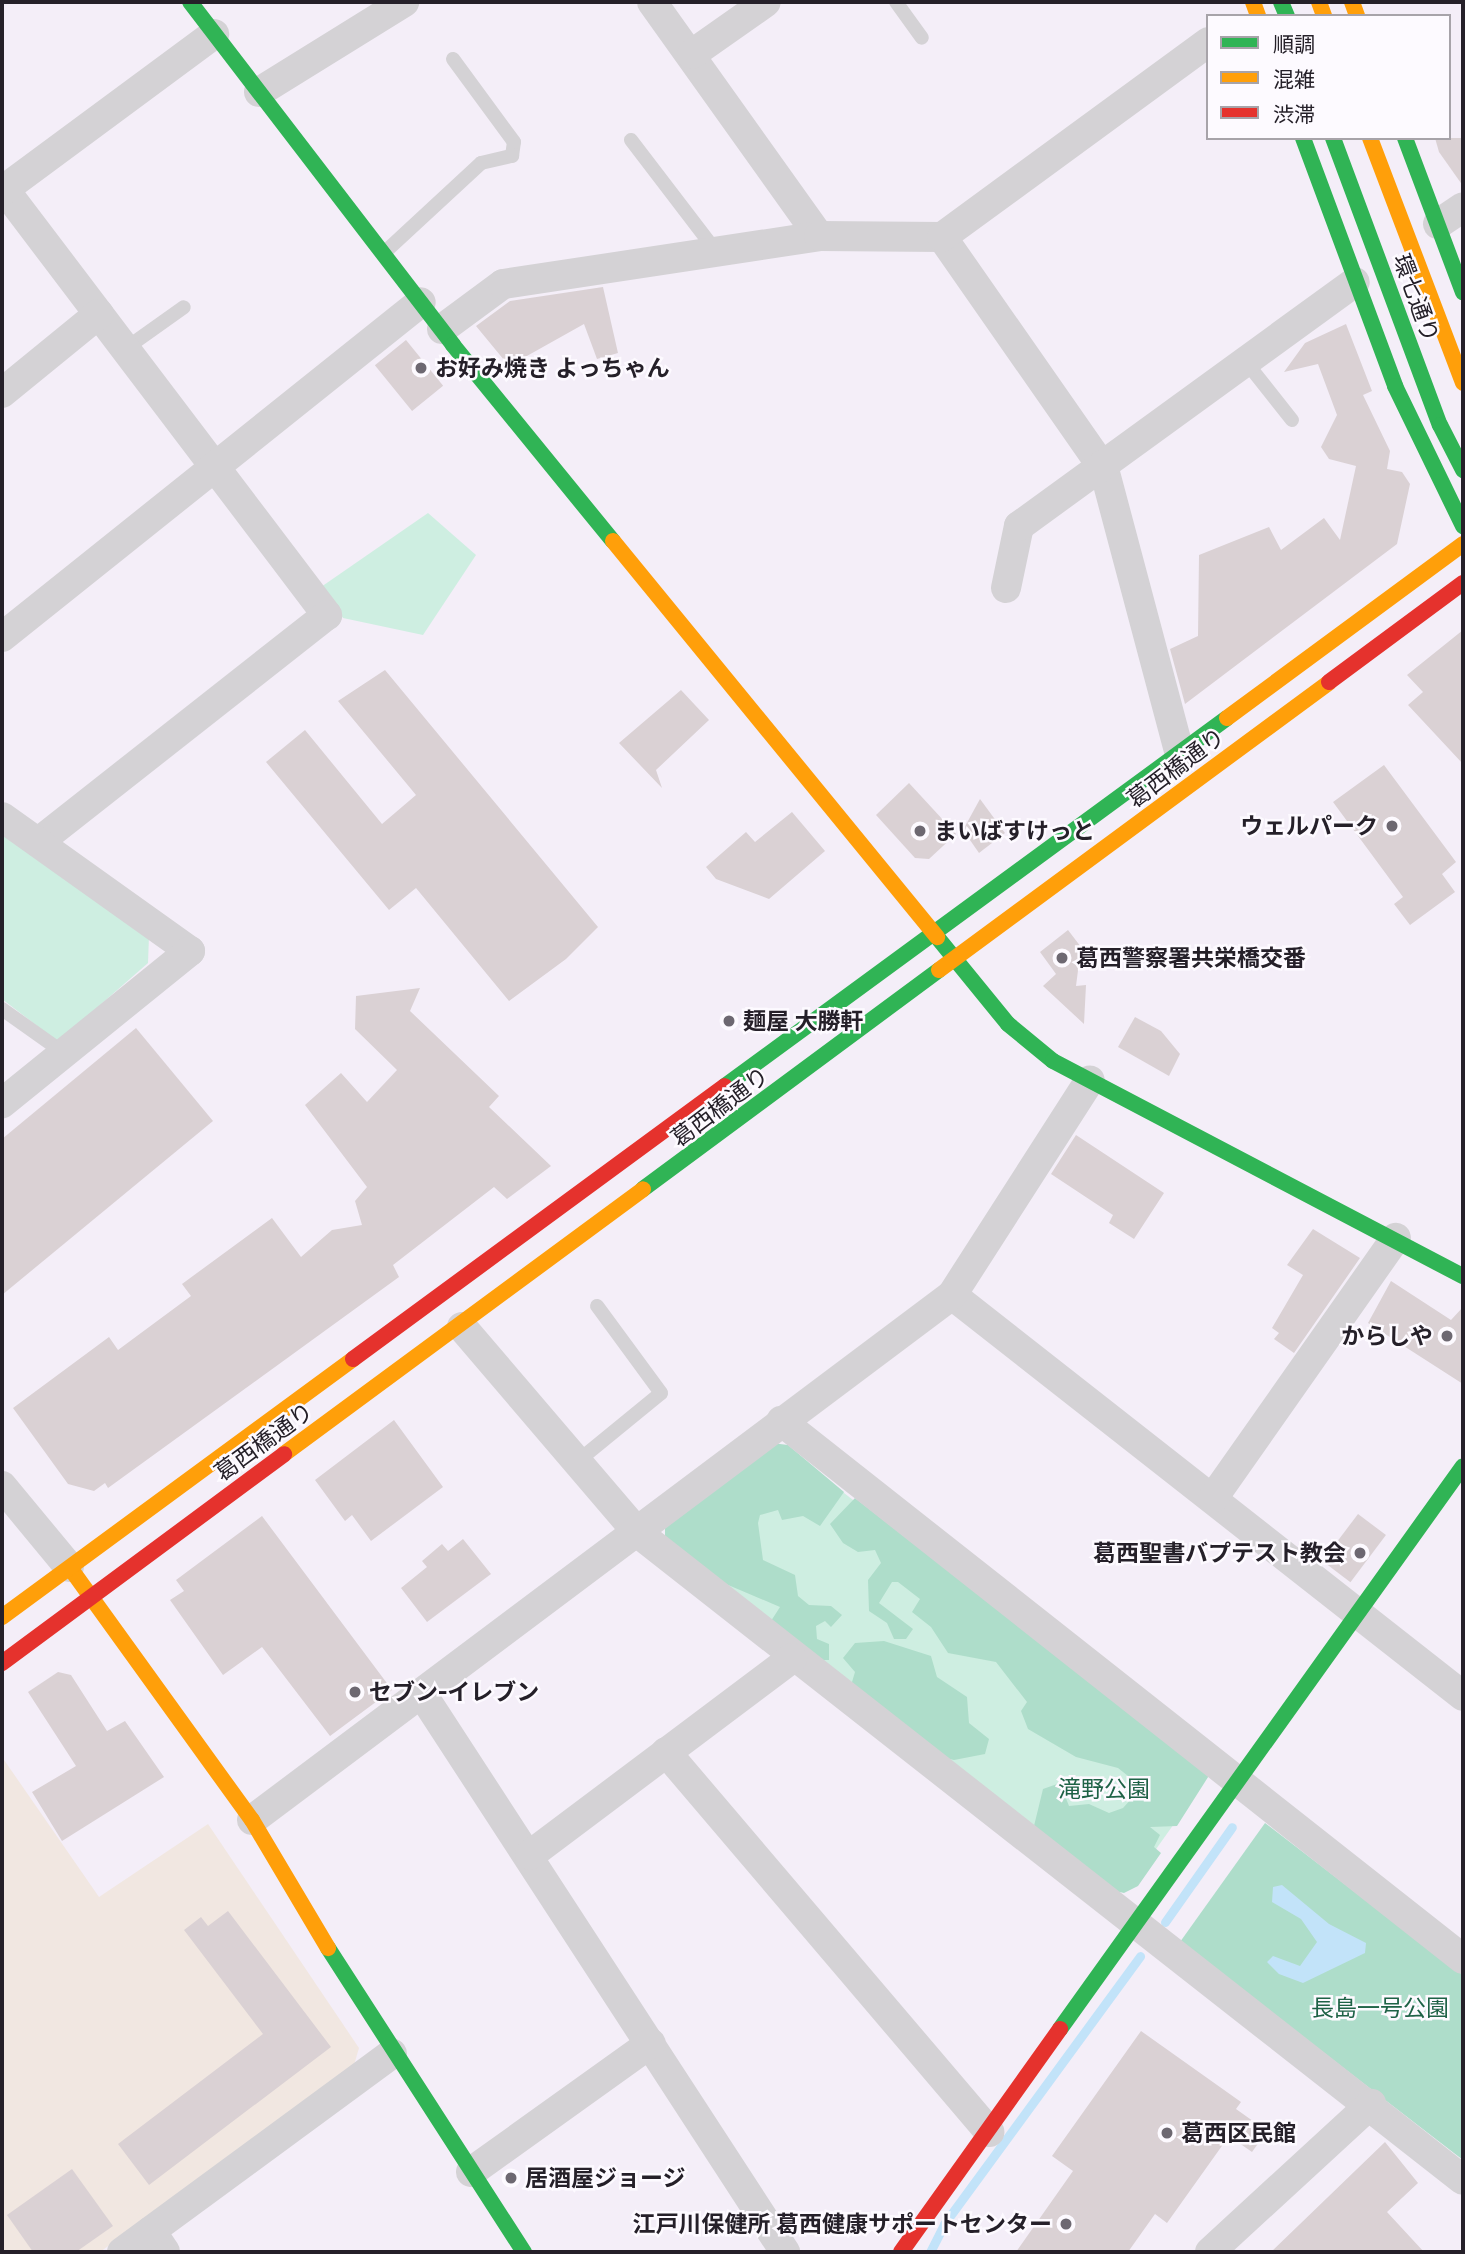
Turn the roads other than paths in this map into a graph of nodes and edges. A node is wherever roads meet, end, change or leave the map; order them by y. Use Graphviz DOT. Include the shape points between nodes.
graph roads {
  1 [pos="190,2"];
  2 [pos="404,2"];
  3 [pos="652,2"];
  4 [pos="766,2"];
  5 [pos="896,2"];
  6 [pos="1258,8"];
  7 [pos="1280,14"];
  8 [pos="214,34"];
  9 [pos="922,38"];
  10 [pos="1206,43"];
  11 [pos="692,54"];
  12 [pos="453,59"];
  13 [pos="259,92"];
  14 [pos="631,139"];
  15 [pos="1304,140"];
  16 [pos="1334,140"];
  17 [pos="1371,140"];
  18 [pos="1406,140"];
  19 [pos="3,190"];
  20 [pos="1463,207"];
  21 [pos="1438,224"];
  22 [pos="819,236"];
  23 [pos="942,237"];
  24 [pos="716,251"];
  25 [pos="384,253"];
  26 [pos="1355,282"];
  27 [pos="1463,292"];
  28 [pos="421,302"];
  29 [pos="184,307"];
  30 [pos="99,314"];
  31 [pos="442,329"];
  32 [pos="125,349"];
  33 [pos="1246,362"];
  34 [pos="1463,383"];
  35 [pos="2,393"];
  36 [pos="1292,420"];
  37 [pos="214,466"];
  38 [pos="1104,469"];
  39 [pos="1463,470"];
  40 [pos="1463,526"];
  41 [pos="1463,544"];
  42 [pos="1463,583"];
  43 [pos="1006,588"];
  44 [pos="2,637"];
  45 [pos="1181,754"];
  46 [pos="2,817"];
  47 [pos="39,842"];
  48 [pos="933,936"];
  49 [pos="955,961"];
  50 [pos="2,1009"];
  51 [pos="64,1053"];
  52 [pos="1090,1080"];
  53 [pos="2,1103"];
  54 [pos="1396,1238"];
  55 [pos="1463,1276"];
  56 [pos="952,1295"];
  57 [pos="597,1306"];
  58 [pos="461,1327"];
  59 [pos="781,1421"];
  60 [pos="578,1461"];
  61 [pos="1463,1466"];
  62 [pos="2,1486"];
  63 [pos="1213,1498"];
  64 [pos="638,1533"];
  65 [pos="69,1567"];
  66 [pos="89,1597"];
  67 [pos="1357,1613"];
  68 [pos="2,1617"];
  69 [pos="792,1658"];
  70 [pos="2,1663"];
  71 [pos="422,1695"];
  72 [pos="1463,1696"];
  73 [pos="666,1752"];
  74 [pos="1235,1784"];
  75 [pos="252,1821"];
  76 [pos="530,1855"];
  77 [pos="1134,1924"];
  78 [pos="1463,1959"];
  79 [pos="652,2043"];
  80 [pos="393,2054"];
  81 [pos="1371,2104"];
  82 [pos="989,2132"];
  83 [pos="471,2172"];
  84 [pos="1463,2180"];
  85 [pos="158,2242"];
  86 [pos="122,2252"];
  87 [pos="524,2252"];
  88 [pos="785,2252"];
  89 [pos="901,2252"];
  90 [pos="1210,2252"];
  1 -- 8 [label="main road"];
  2 -- 13 [label="street"];
  3 -- 11 [label="street"];
  4 -- 11 [label="street"];
  5 -- 9 [label="lane"];
  6 -- 7 [label="main road"];
  8 -- 13 [label="main road"];
  8 -- 19 [label="street"];
  10 -- 23 [label="street"];
  11 -- 22 [label="street"];
  12 -- 25 [label="lane" via="514,142 512,156 481,163"];
  13 -- 25 [label="main road"];
  14 -- 24 [label="lane"];
  15 -- 26 [label="main road"];
  16 -- 39 [label="main road, 環七通り" via="1440,425"];
  17 -- 34 [label="main road, 環七通り"];
  18 -- 21 [label="main road"];
  19 -- 30 [label="street"];
  20 -- 21 [label="street"];
  21 -- 27 [label="main road"];
  22 -- 23 [label="street"];
  22 -- 24 [label="street"];
  23 -- 38 [label="street"];
  24 -- 31 [label="street" via="503,284"];
  25 -- 28 [label="main road"];
  26 -- 33 [label="street"];
  26 -- 40 [label="main road" via="1415,432"];
  28 -- 31 [label="main road"];
  28 -- 37 [label="street"];
  29 -- 32 [label="lane"];
  30 -- 32 [label="street"];
  30 -- 35 [label="street"];
  31 -- 48 [label="main road"];
  32 -- 37 [label="street"];
  33 -- 36 [label="lane"];
  33 -- 38 [label="street"];
  37 -- 44 [label="street"];
  37 -- 47 [label="street" via="327,615"];
  38 -- 43 [label="street" via="1019,526"];
  38 -- 45 [label="street"];
  41 -- 45 [label="main road, 葛西橋通り"];
  42 -- 49 [label="main road, 葛西橋通り"];
  45 -- 48 [label="main road, 葛西橋通り"];
  46 -- 47 [label="street"];
  47 -- 51 [label="street" via="190,951"];
  48 -- 49 [label="main road"];
  48 -- 65 [label="main road, 葛西橋通り"];
  49 -- 52 [label="main road" via="1022,1037"];
  49 -- 58 [label="main road, 葛西橋通り"];
  50 -- 51 [label="lane"];
  51 -- 53 [label="street"];
  52 -- 54 [label="main road"];
  52 -- 56 [label="street"];
  54 -- 55 [label="main road"];
  54 -- 63 [label="street"];
  56 -- 59 [label="street"];
  56 -- 63 [label="street"];
  57 -- 60 [label="lane" via="661,1393"];
  58 -- 60 [label="street"];
  58 -- 66 [label="main road, 葛西橋通り"];
  59 -- 64 [label="street"];
  59 -- 74 [label="street"];
  60 -- 64 [label="street"];
  61 -- 67 [label="main road"];
  62 -- 65 [label="street"];
  63 -- 67 [label="street"];
  64 -- 69 [label="street"];
  64 -- 71 [label="street"];
  65 -- 66 [label="main road"];
  65 -- 68 [label="main road, 葛西橋通り"];
  66 -- 70 [label="main road, 葛西橋通り"];
  66 -- 75 [label="main road"];
  67 -- 72 [label="street"];
  67 -- 74 [label="main road"];
  69 -- 73 [label="street"];
  69 -- 77 [label="street"];
  71 -- 75 [label="street"];
  71 -- 76 [label="street"];
  73 -- 76 [label="street"];
  73 -- 82 [label="street"];
  74 -- 77 [label="main road"];
  74 -- 78 [label="street"];
  75 -- 80 [label="main road"];
  76 -- 79 [label="street"];
  77 -- 81 [label="street"];
  77 -- 82 [label="main road"];
  79 -- 83 [label="street"];
  79 -- 88 [label="street"];
  80 -- 83 [label="main road"];
  80 -- 85 [label="street"];
  81 -- 84 [label="street"];
  81 -- 90 [label="street"];
  82 -- 89 [label="main road"];
  83 -- 87 [label="main road"];
  85 -- 86 [label="street"];
}
